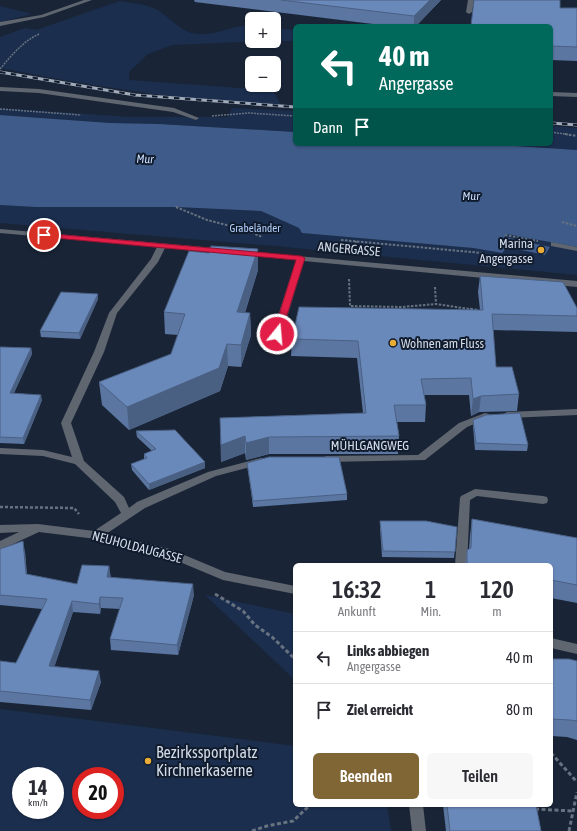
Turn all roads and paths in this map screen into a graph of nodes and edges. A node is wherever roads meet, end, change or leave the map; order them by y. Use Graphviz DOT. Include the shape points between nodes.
graph roads {
  1 [pos="90,0"];
  2 [pos="471,2"];
  3 [pos="478,4"];
  4 [pos="469,12"];
  5 [pos="0,24"];
  6 [pos="42,33"];
  7 [pos="0,69"];
  8 [pos="0,85"];
  9 [pos="0,89"];
  10 [pos="39,91"];
  11 [pos="553,94"];
  12 [pos="577,96"];
  13 [pos="293,116"];
  14 [pos="196,118"];
  15 [pos="553,132"];
  16 [pos="577,136"];
  17 [pos="176,207"];
  18 [pos="562,222"];
  19 [pos="577,226"];
  20 [pos="0,231"];
  21 [pos="505,235"];
  22 [pos="340,240"];
  23 [pos="554,244"];
  24 [pos="162,246"];
  25 [pos="577,249"];
  26 [pos="482,253"];
  27 [pos="278,256"];
  28 [pos="301,258"];
  29 [pos="352,262"];
  30 [pos="577,284"];
  31 [pos="402,307"];
  32 [pos="480,310"];
  33 [pos="403,312"];
  34 [pos="277,334"];
  35 [pos="577,412"];
  36 [pos="0,451"];
  37 [pos="269,459"];
  38 [pos="315,459"];
  39 [pos="79,462"];
  40 [pos="543,500"];
  41 [pos="127,514"];
  42 [pos="38,528"];
  43 [pos="0,529"];
  44 [pos="96,535"];
  45 [pos="0,546"];
  46 [pos="461,563"];
  47 [pos="293,590"];
  48 [pos="215,594"];
  49 [pos="553,643"];
  50 [pos="577,649"];
  51 [pos="293,657"];
  52 [pos="553,755"];
  53 [pos="577,782"];
  54 [pos="577,792"];
  55 [pos="308,807"];
  56 [pos="416,807"];
  57 [pos="531,808"];
  58 [pos="572,812"];
  59 [pos="252,831"];
  60 [pos="419,831"];
  61 [pos="568,831"];
  1 -- 5 [label="street" via="42,16"];
  2 -- 3 [label="street"];
  2 -- 4 [label="street"];
  6 -- 7 [label="path" via="17,48"];
  8 -- 10 [label="street"];
  9 -- 10 [label="street"];
  10 -- 14 [label="street" via="174,110"];
  11 -- 12 [label="street"];
  13 -- 14 [label="path" via="250,113"];
  15 -- 16 [label="path"];
  17 -- 27 [label="path" via="268,240 276,246"];
  18 -- 19 [label="path"];
  20 -- 24 [label="street, ANGERGASSE"];
  21 -- 23 [label="path"];
  22 -- 26 [label="path"];
  23 -- 25 [label="street"];
  24 -- 27 [label="street, ANGERGASSE"];
  24 -- 39 [label="street" via="155,260 113,313 99,352 66,423"];
  27 -- 28 [label="street, ANGERGASSE"];
  28 -- 29 [label="street, ANGERGASSE"];
  28 -- 34 [label="street"];
  29 -- 30 [label="street, ANGERGASSE"];
  29 -- 31 [label="path" via="349,270 350,306"];
  31 -- 32 [label="path" via="436,304"];
  31 -- 33 [label="path"];
  35 -- 38 [label="street, MÜHLGANGWEG" via="482,416 463,425 421,458"];
  36 -- 39 [label="street" via="43,453"];
  37 -- 41 [label="street" via="212,474 141,505"];
  39 -- 41 [label="street" via="120,500"];
  40 -- 46 [label="street" via="475,492 465,498"];
  41 -- 44 [label="street"];
  42 -- 43 [label="street, NEUHOLDAUGASSE"];
  42 -- 44 [label="street, NEUHOLDAUGASSE"];
  42 -- 45 [label="street"];
  44 -- 47 [label="street, NEUHOLDAUGASSE" via="166,552 223,576"];
  48 -- 51 [label="path" via="243,611 255,625"];
  49 -- 50 [label="street"];
  52 -- 53 [label="path"];
  54 -- 58 [label="path"];
  55 -- 59 [label="path" via="293,821"];
  56 -- 60 [label="street"];
  57 -- 58 [label="path"];
  58 -- 61 [label="path"];
}
